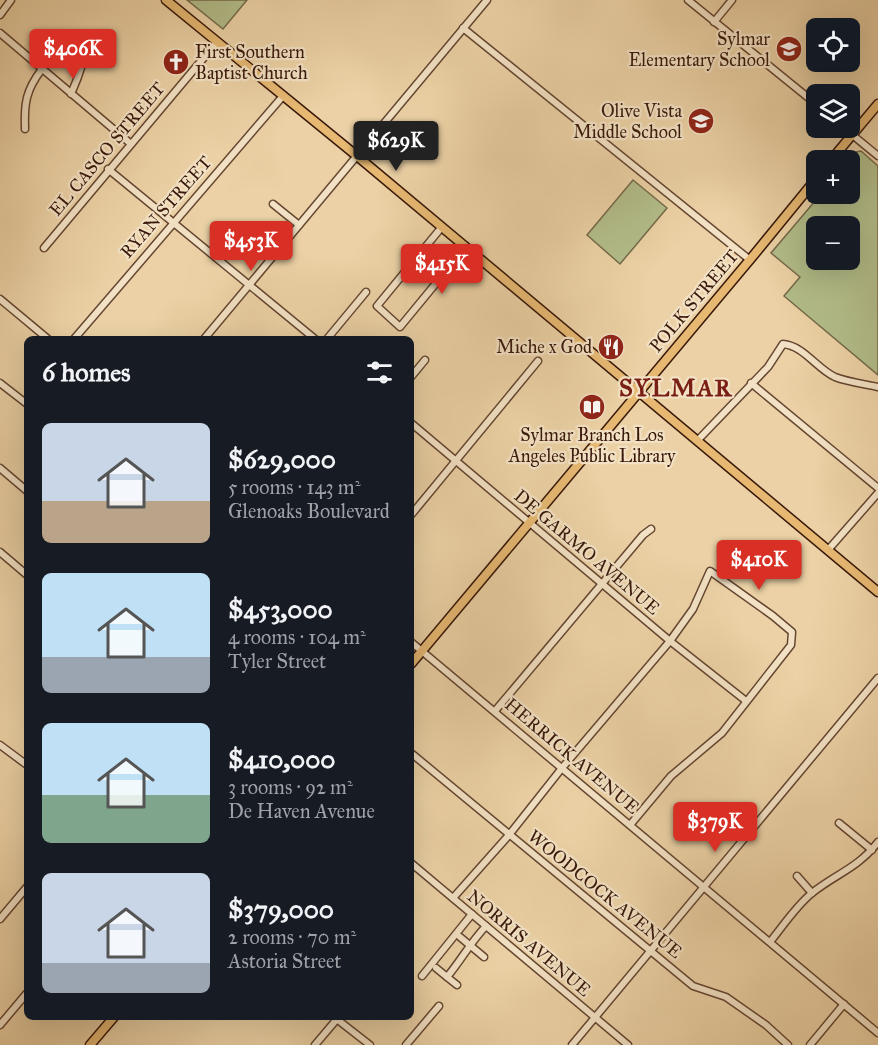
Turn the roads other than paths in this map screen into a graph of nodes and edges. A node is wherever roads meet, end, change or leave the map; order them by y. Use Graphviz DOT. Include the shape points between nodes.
graph roads {
  1 [pos="11,0"];
  2 [pos="166,0"];
  3 [pos="487,0"];
  4 [pos="688,0"];
  5 [pos="732,0"];
  6 [pos="0,15"];
  7 [pos="714,22"];
  8 [pos="463,28"];
  9 [pos="0,33"];
  10 [pos="88,35"];
  11 [pos="217,42"];
  12 [pos="42,69"];
  13 [pos="70,94"];
  14 [pos="283,96"];
  15 [pos="806,96"];
  16 [pos="878,104"];
  17 [pos="860,125"];
  18 [pos="25,129"];
  19 [pos="849,138"];
  20 [pos="857,138"];
  21 [pos="131,144"];
  22 [pos="839,150"];
  23 [pos="357,156"];
  24 [pos="878,156"];
  25 [pos="108,170"];
  26 [pos="806,191"];
  27 [pos="273,204"];
  28 [pos="173,222"];
  29 [pos="299,225"];
  30 [pos="441,228"];
  31 [pos="44,248"];
  32 [pos="465,248"];
  33 [pos="750,260"];
  34 [pos="248,286"];
  35 [pos="366,292"];
  36 [pos="0,299"];
  37 [pos="44,336"];
  38 [pos="77,336"];
  39 [pos="206,336"];
  40 [pos="311,336"];
  41 [pos="329,336"];
  42 [pos="425,360"];
  43 [pos="538,361"];
  44 [pos="414,373"];
  45 [pos="751,382"];
  46 [pos="0,383"];
  47 [pos="878,387"];
  48 [pos="639,392"];
  49 [pos="24,402"];
  50 [pos="414,426"];
  51 [pos="698,440"];
  52 [pos="455,461"];
  53 [pos="0,468"];
  54 [pos="24,488"];
  55 [pos="878,488"];
  56 [pos="878,493"];
  57 [pos="414,510"];
  58 [pos="529,521"];
  59 [pos="651,529"];
  60 [pos="828,550"];
  61 [pos="0,552"];
  62 [pos="24,572"];
  63 [pos="603,584"];
  64 [pos="878,592"];
  65 [pos="670,641"];
  66 [pos="414,644"];
  67 [pos="422,651"];
  68 [pos="414,660"];
  69 [pos="878,678"];
  70 [pos="746,701"];
  71 [pos="495,711"];
  72 [pos="0,745"];
  73 [pos="414,756"];
  74 [pos="24,763"];
  75 [pos="562,768"];
  76 [pos="839,823"];
  77 [pos="630,825"];
  78 [pos="509,835"];
  79 [pos="878,842"];
  80 [pos="872,850"];
  81 [pos="414,867"];
  82 [pos="797,876"];
  83 [pos="702,886"];
  84 [pos="24,891"];
  85 [pos="812,893"];
  86 [pos="453,898"];
  87 [pos="472,914"];
  88 [pos="0,919"];
  89 [pos="486,926"];
  90 [pos="460,937"];
  91 [pos="770,942"];
  92 [pos="469,944"];
  93 [pos="650,951"];
  94 [pos="484,957"];
  95 [pos="436,968"];
  96 [pos="422,976"];
  97 [pos="447,977"];
  98 [pos="457,985"];
  99 [pos="24,997"];
  100 [pos="844,1004"];
  101 [pos="440,1006"];
  102 [pos="595,1018"];
  103 [pos="112,1020"];
  104 [pos="337,1020"];
  105 [pos="339,1020"];
  106 [pos="0,1025"];
  107 [pos="878,1033"];
  108 [pos="93,1044"];
  109 [pos="315,1045"];
  110 [pos="369,1045"];
  111 [pos="406,1045"];
  112 [pos="572,1045"];
  113 [pos="628,1045"];
  114 [pos="788,1045"];
  115 [pos="810,1045"];
  1 -- 6 [label="street"];
  2 -- 11 [label="main road"];
  3 -- 8 [label="street"];
  4 -- 7 [label="street"];
  5 -- 7 [label="street"];
  7 -- 15 [label="street"];
  8 -- 23 [label="street"];
  8 -- 33 [label="street"];
  9 -- 12 [label="street"];
  10 -- 13 [label="street" via="87,53"];
  11 -- 14 [label="main road"];
  11 -- 21 [label="street, EL CASCO STREET"];
  12 -- 13 [label="street"];
  12 -- 18 [label="street" via="25,99"];
  13 -- 21 [label="street"];
  14 -- 23 [label="main road"];
  14 -- 28 [label="street, RYAN STREET"];
  16 -- 17 [label="main road"];
  19 -- 22 [label="main road"];
  20 -- 24 [label="street"];
  21 -- 25 [label="street, EL CASCO STREET"];
  23 -- 29 [label="street"];
  23 -- 30 [label="main road"];
  25 -- 28 [label="street"];
  25 -- 31 [label="street, EL CASCO STREET"];
  26 -- 33 [label="main road, POLK STREET"];
  27 -- 29 [label="street"];
  28 -- 34 [label="street"];
  28 -- 38 [label="street, RYAN STREET"];
  29 -- 34 [label="street"];
  30 -- 32 [label="main road"];
  30 -- 32 [label="street" via="377,306 400,327"];
  32 -- 48 [label="main road"];
  33 -- 48 [label="main road, POLK STREET"];
  34 -- 39 [label="street"];
  34 -- 40 [label="street"];
  35 -- 41 [label="street"];
  36 -- 37 [label="street"];
  42 -- 44 [label="street"];
  43 -- 52 [label="street"];
  45 -- 47 [label="street" via="768,367 783,344 794,345 836,377"];
  45 -- 51 [label="street"];
  45 -- 55 [label="street"];
  46 -- 49 [label="street"];
  48 -- 51 [label="main road"];
  48 -- 58 [label="main road, POLK STREET"];
  50 -- 52 [label="street, DE GARMO AVENUE"];
  51 -- 60 [label="main road"];
  52 -- 57 [label="street"];
  52 -- 58 [label="street, DE GARMO AVENUE"];
  53 -- 54 [label="street"];
  56 -- 60 [label="street"];
  58 -- 63 [label="street, DE GARMO AVENUE"];
  58 -- 67 [label="main road, POLK STREET"];
  59 -- 63 [label="street"];
  60 -- 64 [label="main road"];
  61 -- 62 [label="street"];
  63 -- 65 [label="street, DE GARMO AVENUE"];
  63 -- 71 [label="street"];
  65 -- 70 [label="street, DE GARMO AVENUE"];
  65 -- 70 [label="street" via="693,609 710,571 773,615 792,632 791,645"];
  65 -- 75 [label="street"];
  66 -- 67 [label="street, HERRICK AVENUE"];
  67 -- 68 [label="main road, POLK STREET"];
  67 -- 71 [label="street, HERRICK AVENUE"];
  69 -- 83 [label="street"];
  70 -- 77 [label="street" via="722,733 671,776"];
  71 -- 75 [label="street, HERRICK AVENUE"];
  72 -- 74 [label="street"];
  73 -- 78 [label="street, WOODCOCK AVENUE"];
  75 -- 77 [label="street, HERRICK AVENUE"];
  75 -- 78 [label="street"];
  76 -- 80 [label="street"];
  77 -- 83 [label="street, HERRICK AVENUE"];
  78 -- 86 [label="street"];
  78 -- 93 [label="street, WOODCOCK AVENUE"];
  79 -- 80 [label="street"];
  80 -- 85 [label="street"];
  81 -- 86 [label="street, NORRIS AVENUE"];
  82 -- 85 [label="street"];
  83 -- 91 [label="street, HERRICK AVENUE"];
  83 -- 93 [label="street"];
  84 -- 88 [label="street"];
  85 -- 91 [label="street"];
  86 -- 87 [label="street, NORRIS AVENUE"];
  87 -- 89 [label="street, NORRIS AVENUE"];
  87 -- 96 [label="street"];
  89 -- 92 [label="street"];
  89 -- 102 [label="street, NORRIS AVENUE"];
  90 -- 92 [label="street"];
  91 -- 100 [label="street, HERRICK AVENUE"];
  92 -- 94 [label="street"];
  92 -- 97 [label="street" via="465,956"];
  93 -- 102 [label="street"];
  93 -- 114 [label="street, WOODCOCK AVENUE" via="693,986 726,997"];
  95 -- 97 [label="street"];
  97 -- 98 [label="street"];
  99 -- 106 [label="street"];
  100 -- 107 [label="street, HERRICK AVENUE"];
  100 -- 115 [label="street"];
  101 -- 111 [label="street"];
  102 -- 112 [label="street"];
  102 -- 113 [label="street, NORRIS AVENUE"];
  103 -- 108 [label="main road"];
  104 -- 109 [label="street"];
  105 -- 110 [label="street"];
}
